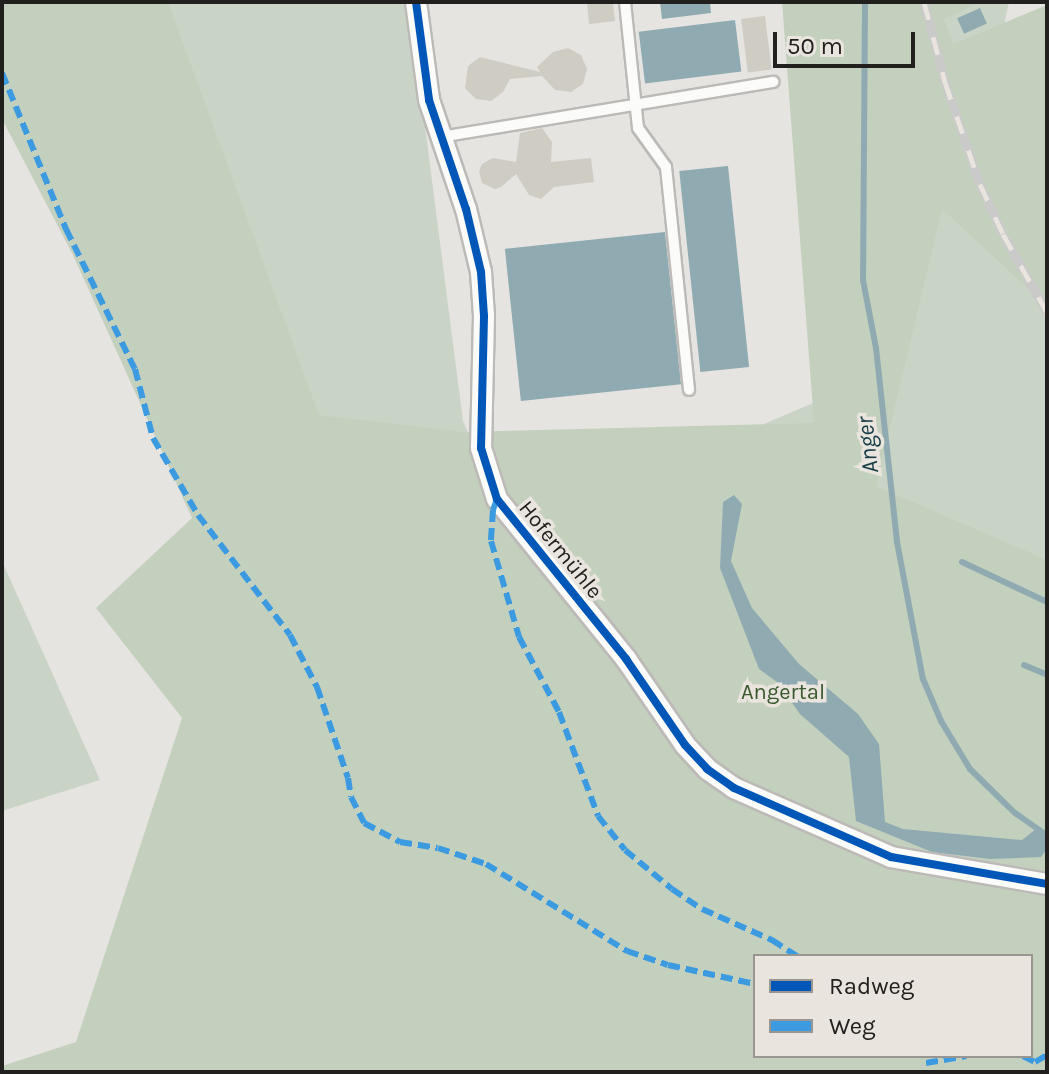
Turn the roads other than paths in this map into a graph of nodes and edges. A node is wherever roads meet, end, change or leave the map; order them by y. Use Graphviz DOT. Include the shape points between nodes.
graph roads {
  1 [pos="416,2"];
  2 [pos="625,2"];
  3 [pos="774,82"];
  4 [pos="636,106"];
  5 [pos="440,137"];
  6 [pos="689,390"];
  7 [pos="1047,884"];
  1 -- 5 [label="street, Hofermühle" via="429,100"];
  2 -- 4 [label="lane"];
  3 -- 4 [label="lane"];
  4 -- 5 [label="lane"];
  4 -- 6 [label="lane" via="638,128 666,167"];
  5 -- 7 [label="street, Hofermühle" via="481,272 483,462 497,499 626,659 685,745 734,788 891,857"];
}
